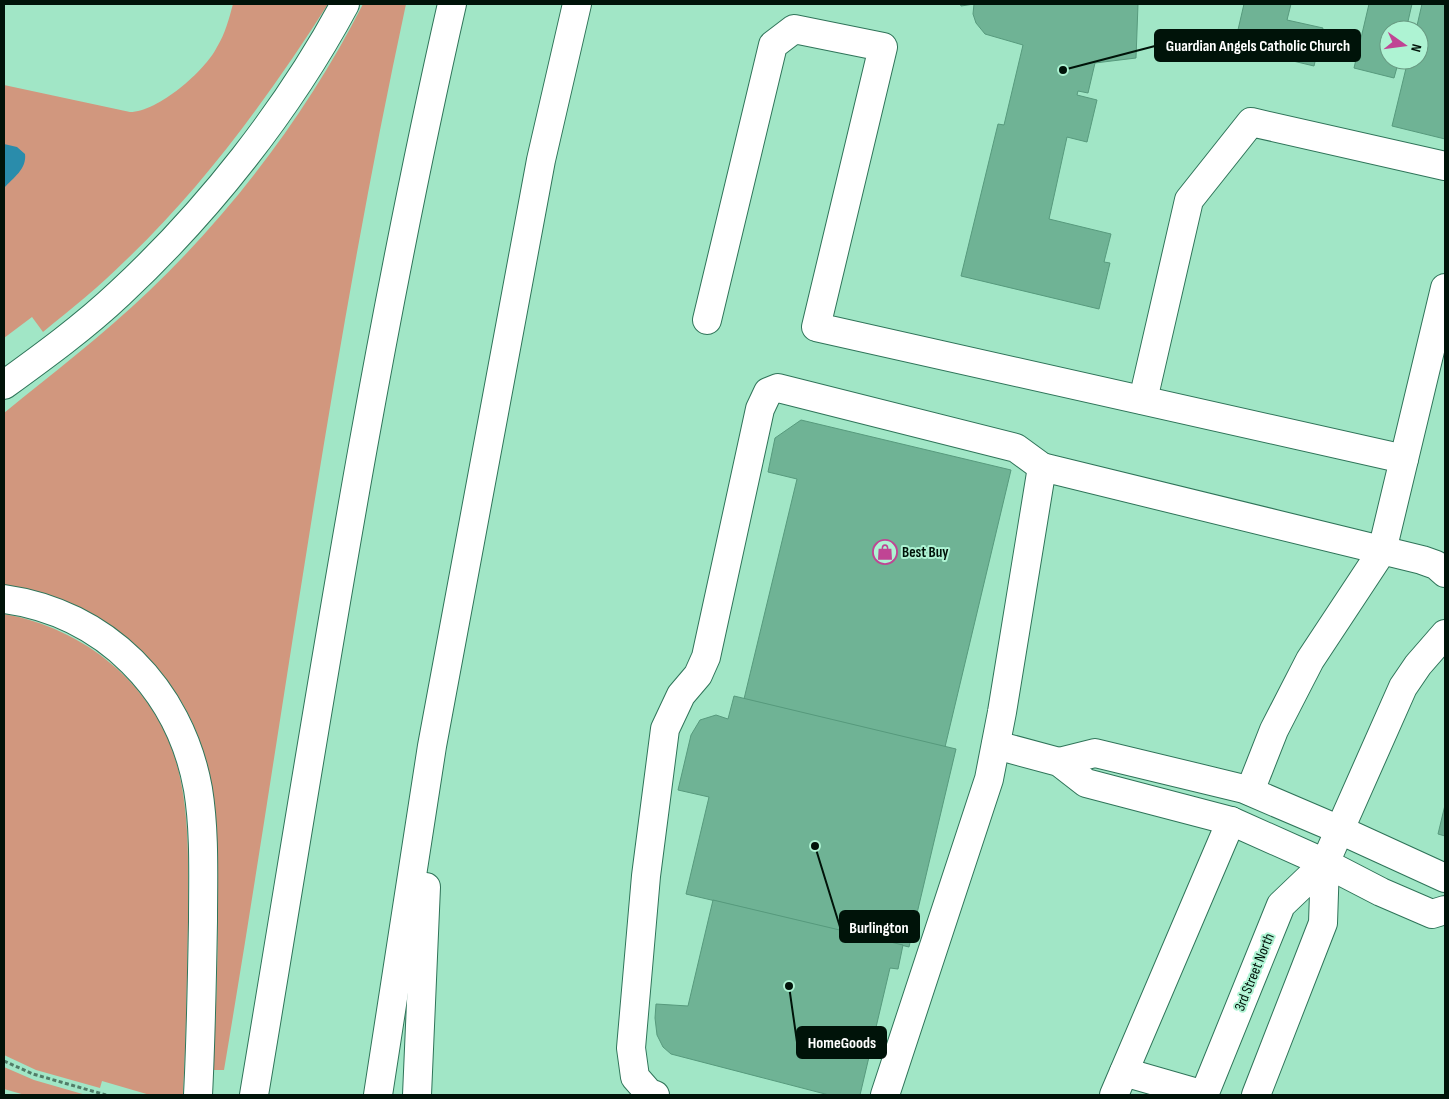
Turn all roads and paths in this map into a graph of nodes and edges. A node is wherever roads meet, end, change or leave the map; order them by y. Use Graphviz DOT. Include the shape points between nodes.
graph roads {
  1 [pos="345,4"];
  2 [pos="452,4"];
  3 [pos="577,4"];
  4 [pos="1445,166"];
  5 [pos="1445,288"];
  6 [pos="707,320"];
  7 [pos="4,385"];
  8 [pos="1143,400"];
  9 [pos="1404,459"];
  10 [pos="1042,467"];
  11 [pos="1382,551"];
  12 [pos="1445,573"];
  13 [pos="4,599"];
  14 [pos="1445,634"];
  15 [pos="996,745"];
  16 [pos="432,746"];
  17 [pos="1059,762"];
  18 [pos="1250,791"];
  19 [pos="1230,821"];
  20 [pos="1340,830"];
  21 [pos="1325,863"];
  22 [pos="1445,878"];
  23 [pos="1445,910"];
  24 [pos="4,1061"];
  25 [pos="1119,1084"];
  26 [pos="641,1089"];
  27 [pos="106,1095"];
  28 [pos="198,1095"];
  29 [pos="254,1095"];
  30 [pos="378,1095"];
  31 [pos="417,1095"];
  32 [pos="885,1095"];
  33 [pos="1204,1095"];
  34 [pos="1256,1095"];
  1 -- 7 [label="main road" via="284,101 196,214 119,294"];
  2 -- 29 [label="main road" via="420,149 360,468"];
  3 -- 16 [label="main road" via="541,160"];
  4 -- 8 [label="main road" via="1250,122 1189,200"];
  5 -- 9 [label="main road"];
  6 -- 8 [label="main road" via="773,45 794,29 819,32 883,47 816,327"];
  8 -- 9 [label="main road"];
  9 -- 11 [label="main road"];
  10 -- 11 [label="main road"];
  10 -- 15 [label="main road"];
  10 -- 26 [label="main road" via="1016,448 778,388 768,392 760,409 706,657 665,729 646,876 632,1039"];
  11 -- 12 [label="main road" via="1422,560 1436,565"];
  11 -- 18 [label="main road" via="1310,660 1274,730"];
  13 -- 28 [label="main road" via="59,613 96,631 112,643 156,688 185,740 198,792 202,837"];
  14 -- 20 [label="main road, 3rd Street North" via="1403,687"];
  15 -- 17 [label="main road"];
  15 -- 32 [label="main road" via="989,779"];
  16 -- 30 [label="main road"];
  16 -- 31 [label="main road"];
  17 -- 18 [label="main road" via="1095,753"];
  17 -- 19 [label="main road" via="1086,783"];
  18 -- 20 [label="main road"];
  19 -- 21 [label="main road"];
  19 -- 25 [label="main road"];
  20 -- 21 [label="main road, 3rd Street North"];
  20 -- 22 [label="main road"];
  21 -- 23 [label="main road" via="1432,914"];
  21 -- 33 [label="main road, 3rd Street North" via="1281,904"];
  21 -- 34 [label="main road, 3rd Street North" via="1323,924"];
  24 -- 27 [label="path" via="33,1074"];
  25 -- 33 [label="main road"];
}
